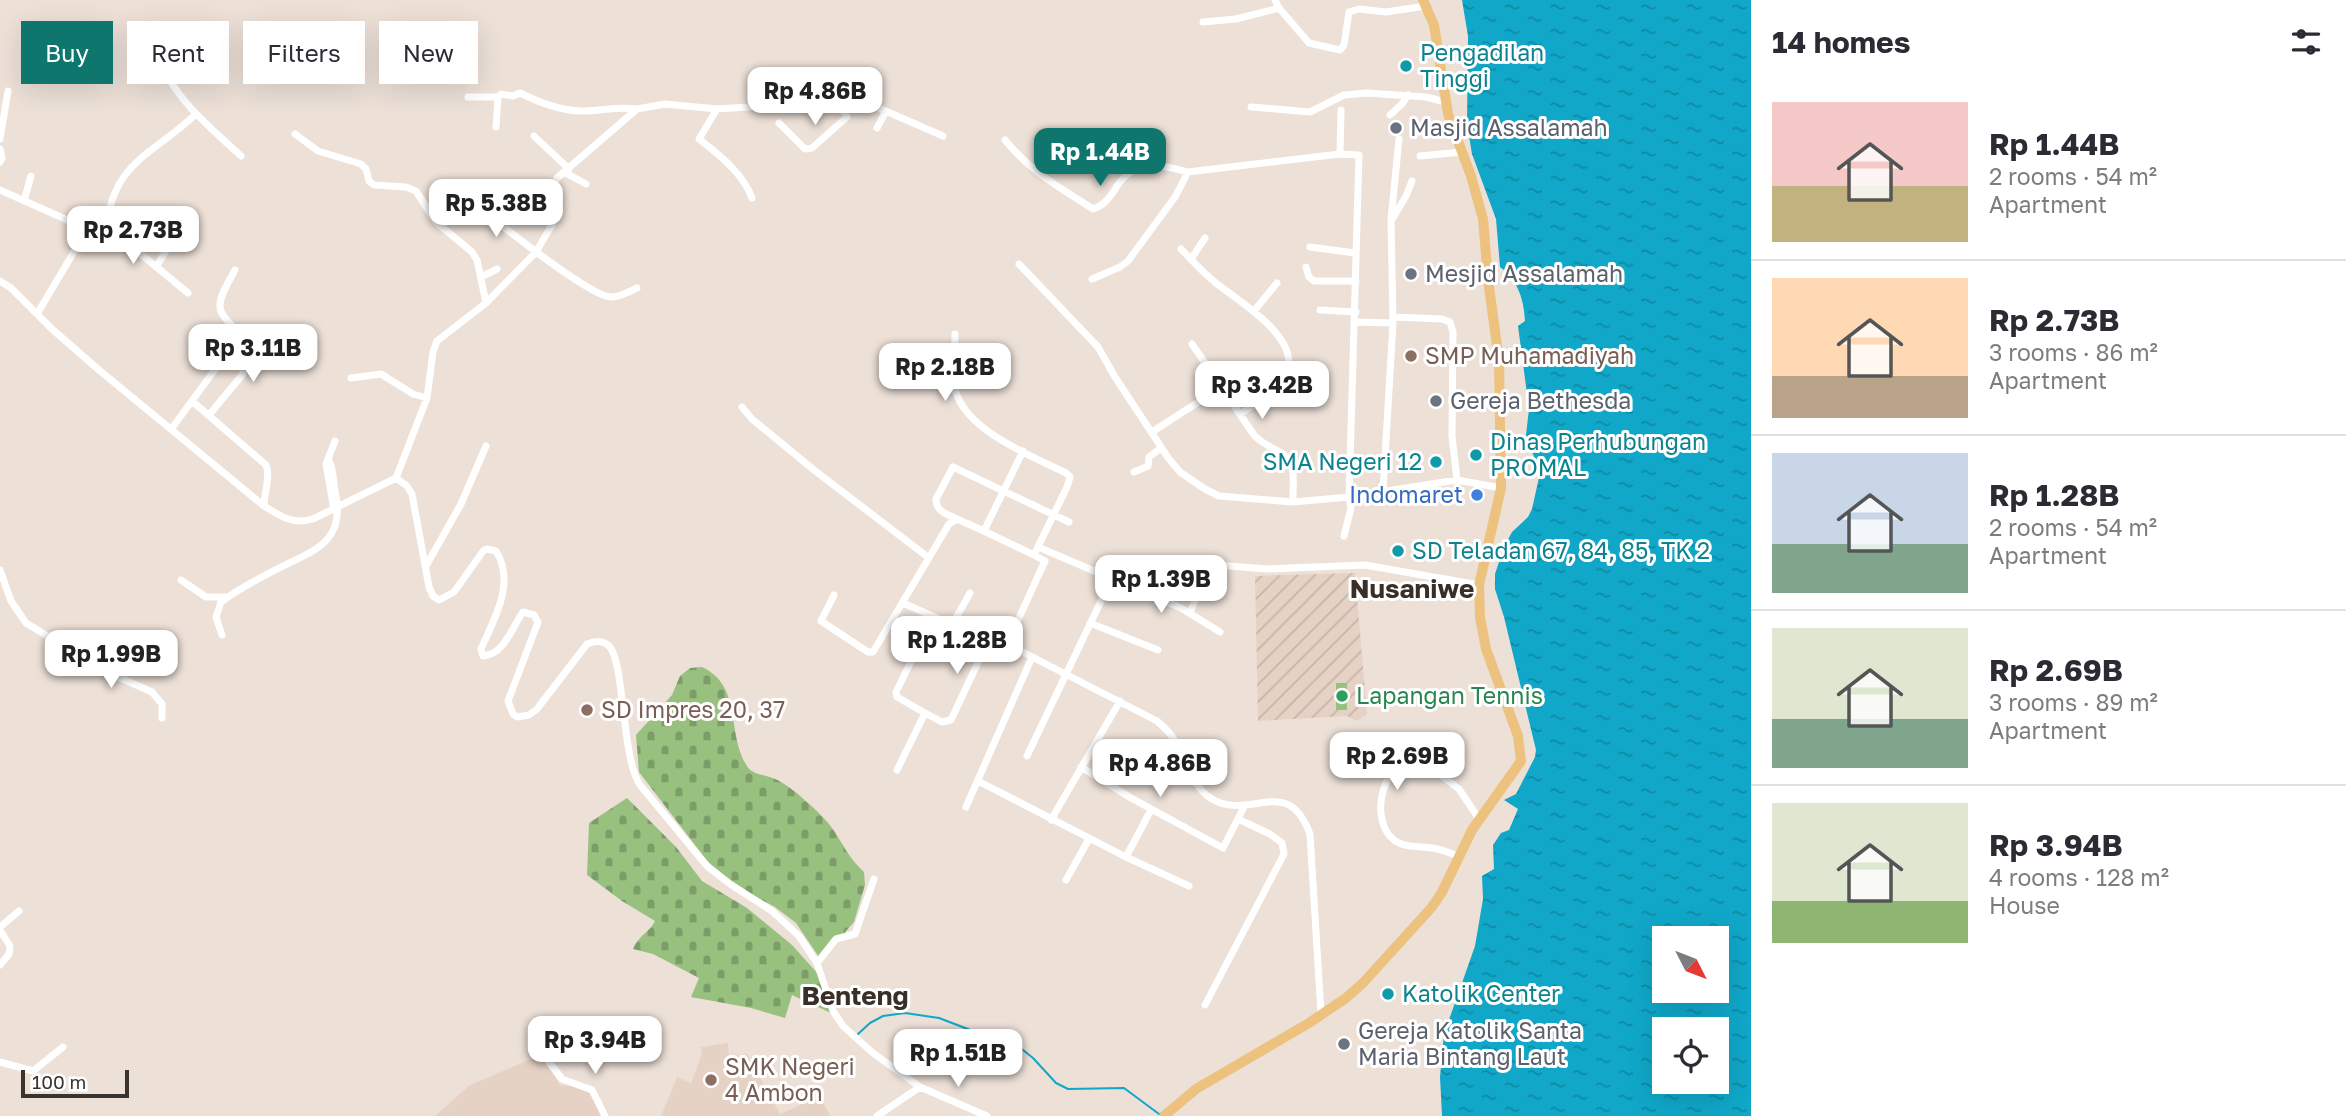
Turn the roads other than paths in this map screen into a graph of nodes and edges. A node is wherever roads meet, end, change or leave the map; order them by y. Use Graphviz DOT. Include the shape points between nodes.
graph roads {
  1 [pos="1275,0"];
  2 [pos="1425,3"];
  3 [pos="1279,8"];
  4 [pos="1203,22"];
  5 [pos="172,84"];
  6 [pos="8,90"];
  7 [pos="833,93"];
  8 [pos="1408,95"];
  9 [pos="468,97"];
  10 [pos="498,97"];
  11 [pos="1445,102"];
  12 [pos="1251,107"];
  13 [pos="637,109"];
  14 [pos="717,109"];
  15 [pos="1341,110"];
  16 [pos="886,111"];
  17 [pos="195,116"];
  18 [pos="1390,116"];
  19 [pos="779,123"];
  20 [pos="496,127"];
  21 [pos="877,128"];
  22 [pos="295,134"];
  23 [pos="534,136"];
  24 [pos="943,136"];
  25 [pos="0,139"];
  26 [pos="1399,139"];
  27 [pos="1005,141"];
  28 [pos="0,149"];
  29 [pos="1462,152"];
  30 [pos="1340,154"];
  31 [pos="242,156"];
  32 [pos="1420,156"];
  33 [pos="0,162"];
  34 [pos="567,170"];
  35 [pos="1188,172"];
  36 [pos="31,176"];
  37 [pos="1412,181"];
  38 [pos="586,184"];
  39 [pos="0,190"];
  40 [pos="517,193"];
  41 [pos="752,198"];
  42 [pos="24,201"];
  43 [pos="473,203"];
  44 [pos="137,214"];
  45 [pos="1391,220"];
  46 [pos="501,225"];
  47 [pos="83,227"];
  48 [pos="106,229"];
  49 [pos="176,235"];
  50 [pos="122,238"];
  51 [pos="1205,238"];
  52 [pos="1310,247"];
  53 [pos="1181,249"];
  54 [pos="536,253"];
  55 [pos="1355,253"];
  56 [pos="1191,260"];
  57 [pos="1019,264"];
  58 [pos="156,267"];
  59 [pos="1306,267"];
  60 [pos="497,269"];
  61 [pos="235,270"];
  62 [pos="481,277"];
  63 [pos="1092,279"];
  64 [pos="0,281"];
  65 [pos="1356,281"];
  66 [pos="1277,282"];
  67 [pos="637,288"];
  68 [pos="188,293"];
  69 [pos="486,303"];
  70 [pos="1320,310"];
  71 [pos="1254,311"];
  72 [pos="1356,312"];
  73 [pos="37,314"];
  74 [pos="1393,320"];
  75 [pos="1355,322"];
  76 [pos="955,334"];
  77 [pos="1192,344"];
  78 [pos="230,352"];
  79 [pos="351,378"];
  80 [pos="1220,388"];
  81 [pos="427,398"];
  82 [pos="192,401"];
  83 [pos="741,407"];
  84 [pos="1240,414"];
  85 [pos="209,415"];
  86 [pos="172,428"];
  87 [pos="1152,432"];
  88 [pos="335,441"];
  89 [pos="486,446"];
  90 [pos="1161,448"];
  91 [pos="1023,451"];
  92 [pos="1134,472"];
  93 [pos="396,478"];
  94 [pos="1457,480"];
  95 [pos="1501,488"];
  96 [pos="1004,491"];
  97 [pos="1383,491"];
  98 [pos="1349,497"];
  99 [pos="1293,502"];
  100 [pos="264,506"];
  101 [pos="337,510"];
  102 [pos="1054,515"];
  103 [pos="957,519"];
  104 [pos="1069,522"];
  105 [pos="984,531"];
  106 [pos="1344,536"];
  107 [pos="1038,547"];
  108 [pos="1049,551"];
  109 [pos="1034,555"];
  110 [pos="929,558"];
  111 [pos="1045,561"];
  112 [pos="425,566"];
  113 [pos="0,570"];
  114 [pos="1112,578"];
  115 [pos="181,580"];
  116 [pos="1479,584"];
  117 [pos="970,593"];
  118 [pos="834,595"];
  119 [pos="228,597"];
  120 [pos="903,603"];
  121 [pos="1190,613"];
  122 [pos="933,617"];
  123 [pos="1090,623"];
  124 [pos="952,625"];
  125 [pos="1220,632"];
  126 [pos="222,635"];
  127 [pos="989,639"];
  128 [pos="1007,644"];
  129 [pos="1158,650"];
  130 [pos="1032,657"];
  131 [pos="1066,674"];
  132 [pos="1120,701"];
  133 [pos="925,713"];
  134 [pos="162,718"];
  135 [pos="1027,756"];
  136 [pos="1082,767"];
  137 [pos="897,770"];
  138 [pos="978,782"];
  139 [pos="1245,805"];
  140 [pos="967,807"];
  141 [pos="1151,810"];
  142 [pos="1238,819"];
  143 [pos="1479,819"];
  144 [pos="1051,820"];
  145 [pos="1088,839"];
  146 [pos="1458,856"];
  147 [pos="1126,857"];
  148 [pos="874,879"];
  149 [pos="1066,880"];
  150 [pos="1189,886"];
  151 [pos="19,911"];
  152 [pos="1,931"];
  153 [pos="817,962"];
  154 [pos="0,965"];
  155 [pos="1205,1005"];
  156 [pos="1321,1014"];
  157 [pos="63,1047"];
  158 [pos="0,1062"];
  159 [pos="549,1062"];
  160 [pos="920,1087"];
  161 [pos="1165,1114"];
  162 [pos="605,1116"];
  163 [pos="877,1116"];
  164 [pos="987,1116"];
  1 -- 3 [label="street"];
  2 -- 3 [label="street" via="1386,12 1349,12 1340,50 1309,43"];
  2 -- 11 [label="main road" via="1434,25"];
  3 -- 4 [label="street"];
  5 -- 17 [label="street"];
  6 -- 25 [label="street"];
  7 -- 14 [label="street"];
  7 -- 16 [label="street"];
  7 -- 19 [label="street" via="847,117 812,148 802,147"];
  8 -- 11 [label="street"];
  8 -- 12 [label="street" via="1349,94 1310,112"];
  8 -- 18 [label="street"];
  9 -- 10 [label="street"];
  10 -- 13 [label="street" via="520,93 576,111 621,106"];
  10 -- 20 [label="street"];
  11 -- 29 [label="main road"];
  13 -- 14 [label="street" via="665,104"];
  13 -- 34 [label="street"];
  14 -- 41 [label="street" via="699,139 736,173"];
  15 -- 30 [label="street"];
  16 -- 21 [label="street"];
  16 -- 24 [label="street"];
  17 -- 31 [label="street"];
  17 -- 48 [label="street" via="133,164 114,191"];
  22 -- 62 [label="street" via="318,151 361,164 374,185 416,191 436,222 472,251"];
  23 -- 34 [label="street"];
  26 -- 45 [label="street"];
  27 -- 35 [label="street" via="1042,177 1093,209 1105,202 1128,172 1139,167"];
  28 -- 33 [label="street"];
  29 -- 32 [label="street"];
  29 -- 95 [label="main road" via="1483,219 1496,331"];
  30 -- 35 [label="street"];
  30 -- 55 [label="street" via="1359,156"];
  34 -- 38 [label="street"];
  34 -- 54 [label="street" via="552,188 553,223"];
  35 -- 63 [label="street" via="1128,261"];
  36 -- 42 [label="street"];
  37 -- 45 [label="street"];
  39 -- 42 [label="street"];
  40 -- 46 [label="street"];
  42 -- 47 [label="street"];
  43 -- 46 [label="street"];
  44 -- 50 [label="street"];
  45 -- 74 [label="street"];
  46 -- 54 [label="street"];
  47 -- 48 [label="street"];
  47 -- 73 [label="street" via="78,245"];
  48 -- 50 [label="street"];
  49 -- 58 [label="street"];
  50 -- 58 [label="street"];
  51 -- 56 [label="street"];
  52 -- 55 [label="street"];
  53 -- 56 [label="street"];
  54 -- 67 [label="street" via="606,296"];
  54 -- 69 [label="street"];
  55 -- 65 [label="street"];
  56 -- 71 [label="street"];
  57 -- 87 [label="street" via="1098,347"];
  58 -- 68 [label="street"];
  59 -- 65 [label="street" via="1314,281"];
  60 -- 62 [label="street"];
  61 -- 78 [label="street" via="220,305 238,335"];
  62 -- 69 [label="street"];
  64 -- 73 [label="street"];
  65 -- 72 [label="street"];
  66 -- 71 [label="street"];
  69 -- 81 [label="street" via="437,341"];
  70 -- 72 [label="street"];
  71 -- 84 [label="street" via="1270,324 1289,361 1279,385"];
  72 -- 75 [label="street"];
  73 -- 86 [label="street"];
  74 -- 75 [label="street"];
  74 -- 94 [label="street" via="1450,322"];
  74 -- 97 [label="street"];
  75 -- 98 [label="street"];
  76 -- 91 [label="street" via="953,371 958,398 983,428"];
  77 -- 80 [label="street"];
  78 -- 82 [label="street"];
  78 -- 85 [label="street" via="244,365 243,374"];
  79 -- 81 [label="street" via="381,374"];
  80 -- 84 [label="street"];
  80 -- 87 [label="street"];
  81 -- 93 [label="street"];
  82 -- 85 [label="street"];
  82 -- 86 [label="street"];
  83 -- 110 [label="street"];
  84 -- 99 [label="street" via="1258,440 1292,462"];
  85 -- 100 [label="street" via="266,465"];
  86 -- 100 [label="street"];
  87 -- 90 [label="street"];
  88 -- 101 [label="street" via="328,459"];
  89 -- 112 [label="street" via="461,504"];
  90 -- 92 [label="street" via="1149,457 1148,466"];
  90 -- 99 [label="street" via="1180,472 1212,494"];
  91 -- 96 [label="street"];
  91 -- 102 [label="street" via="1070,477"];
  93 -- 101 [label="street"];
  93 -- 112 [label="street" via="412,494"];
  94 -- 95 [label="street"];
  94 -- 97 [label="street"];
  95 -- 116 [label="main road"];
  96 -- 102 [label="street"];
  96 -- 103 [label="street" via="953,467 936,505"];
  96 -- 105 [label="street"];
  97 -- 98 [label="street"];
  98 -- 99 [label="street"];
  98 -- 106 [label="street"];
  100 -- 101 [label="street" via="298,522"];
  101 -- 119 [label="street" via="330,537 319,549"];
  102 -- 104 [label="street"];
  102 -- 107 [label="street"];
  103 -- 105 [label="street"];
  103 -- 110 [label="street" via="949,524"];
  105 -- 109 [label="street"];
  107 -- 108 [label="street"];
  107 -- 109 [label="street"];
  108 -- 111 [label="street"];
  108 -- 114 [label="street"];
  109 -- 111 [label="street"];
  110 -- 120 [label="street"];
  111 -- 128 [label="street"];
  112 -- 153 [label="street" via="433,596 439,600 454,592 484,550 498,553 502,596 481,653 490,655 507,639 523,612 530,612 538,622 508,701 517,717 537,709 587,644 609,645 638,781 707,866 788,923"];
  113 -- 134 [label="street" via="10,601 26,623 107,672 152,692 162,704"];
  114 -- 121 [label="street"];
  114 -- 123 [label="street"];
  115 -- 119 [label="street" via="206,597"];
  116 -- 121 [label="street" via="1365,565 1267,569 1216,565 1205,575"];
  116 -- 143 [label="main road" via="1486,649 1518,736 1521,761"];
  117 -- 124 [label="street"];
  118 -- 120 [label="street" via="821,621 868,652 876,649"];
  119 -- 126 [label="street" via="217,610"];
  120 -- 122 [label="street"];
  121 -- 125 [label="street"];
  122 -- 124 [label="street"];
  122 -- 133 [label="street" via="896,694"];
  123 -- 129 [label="street"];
  123 -- 131 [label="street"];
  124 -- 127 [label="street"];
  127 -- 128 [label="street"];
  127 -- 133 [label="street" via="951,720 942,722"];
  128 -- 130 [label="street"];
  130 -- 131 [label="street"];
  130 -- 138 [label="street"];
  131 -- 132 [label="street"];
  131 -- 135 [label="street"];
  132 -- 136 [label="street"];
  132 -- 139 [label="street" via="1167,730 1201,791 1220,803"];
  133 -- 137 [label="street"];
  136 -- 141 [label="street"];
  136 -- 144 [label="street"];
  138 -- 140 [label="street"];
  138 -- 144 [label="street"];
  139 -- 142 [label="street"];
  139 -- 156 [label="street" via="1286,804 1301,814 1310,834"];
  141 -- 142 [label="street" via="1223,848"];
  141 -- 147 [label="street"];
  142 -- 155 [label="street" via="1276,838 1284,853"];
  143 -- 146 [label="main road"];
  143 -- 146 [label="street" via="1459,789 1426,764 1399,767 1387,779 1383,815 1394,840"];
  144 -- 145 [label="street"];
  145 -- 147 [label="street"];
  145 -- 149 [label="street"];
  146 -- 156 [label="main road" via="1442,892 1409,934 1363,983"];
  147 -- 150 [label="street"];
  148 -- 153 [label="street" via="855,934 836,939"];
  151 -- 152 [label="street"];
  152 -- 154 [label="street" via="10,950"];
  153 -- 160 [label="street" via="836,1018 873,1053"];
  156 -- 161 [label="main road" via="1206,1083"];
  157 -- 158 [label="street" via="33,1071"];
  159 -- 162 [label="street" via="562,1079 592,1090"];
  160 -- 163 [label="street"];
  160 -- 164 [label="street"];
}
